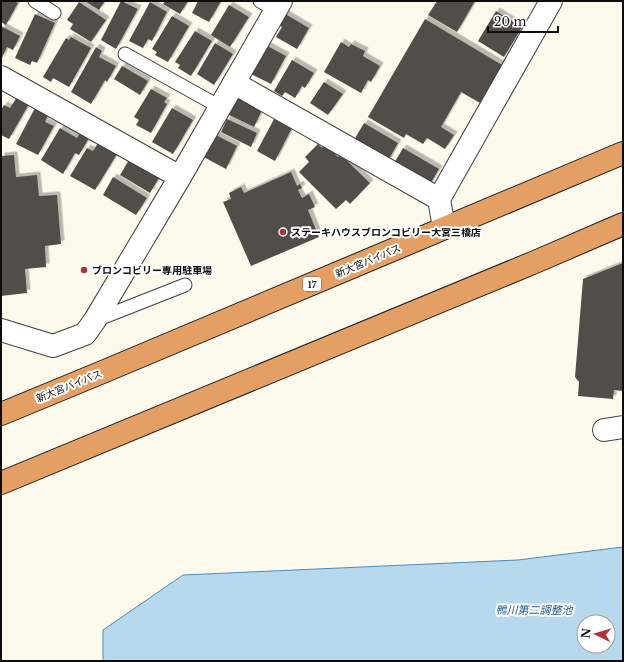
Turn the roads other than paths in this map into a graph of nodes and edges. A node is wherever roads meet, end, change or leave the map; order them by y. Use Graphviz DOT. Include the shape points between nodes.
graph roads {
  1 [pos="35,1"];
  2 [pos="551,1"];
  3 [pos="272,4"];
  4 [pos="54,13"];
  5 [pos="124,54"];
  6 [pos="1,77"];
  7 [pos="234,83"];
  8 [pos="220,107"];
  9 [pos="623,153"];
  10 [pos="180,176"];
  11 [pos="439,199"];
  12 [pos="623,224"];
  13 [pos="444,228"];
  14 [pos="185,285"];
  15 [pos="95,320"];
  16 [pos="1,330"];
  17 [pos="1,414"];
  18 [pos="1,483"];
  1 -- 4 [label="lane"];
  2 -- 11 [label="street"];
  3 -- 7 [label="street"];
  5 -- 8 [label="lane"];
  6 -- 10 [label="street"];
  7 -- 8 [label="street"];
  7 -- 11 [label="street"];
  8 -- 10 [label="street"];
  9 -- 13 [label="highway, 新大宮バイパス / 17"];
  10 -- 15 [label="street"];
  11 -- 13 [label="street"];
  12 -- 18 [label="highway"];
  13 -- 17 [label="highway, 新大宮バイパス / 17"];
  14 -- 15 [label="lane"];
  15 -- 16 [label="street" via="85,334 53,346"];
}
